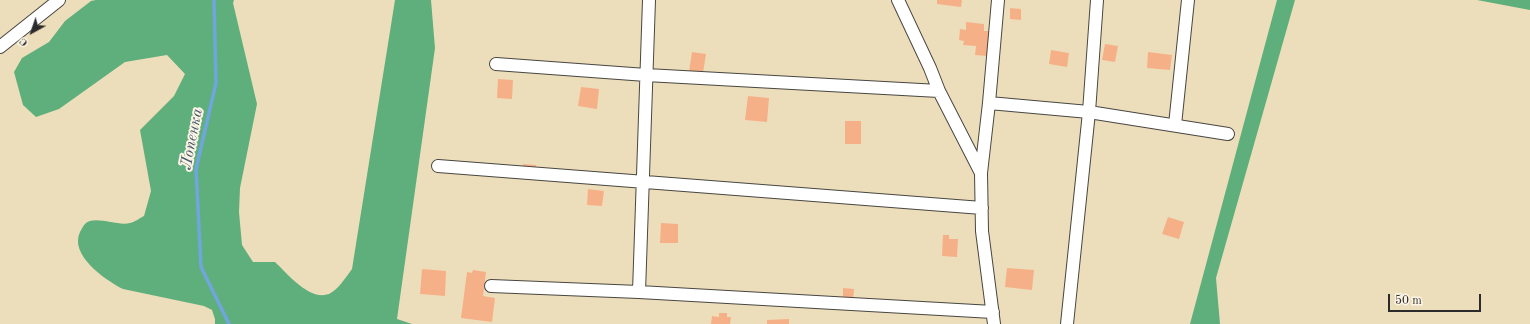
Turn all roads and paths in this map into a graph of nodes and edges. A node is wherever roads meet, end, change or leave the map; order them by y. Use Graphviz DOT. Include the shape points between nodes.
graph roads {
  1 [pos="60,0"];
  2 [pos="649,0"];
  3 [pos="898,0"];
  4 [pos="998,0"];
  5 [pos="1097,0"];
  6 [pos="1188,0"];
  7 [pos="1,46"];
  8 [pos="496,64"];
  9 [pos="646,75"];
  10 [pos="939,91"];
  11 [pos="989,103"];
  12 [pos="1089,112"];
  13 [pos="1175,125"];
  14 [pos="1228,134"];
  15 [pos="438,166"];
  16 [pos="981,173"];
  17 [pos="643,182"];
  18 [pos="982,208"];
  19 [pos="491,286"];
  20 [pos="639,292"];
  21 [pos="993,318"];
  22 [pos="1067,324"];
  1 -- 7 [label="street"];
  2 -- 9 [label="street"];
  3 -- 10 [label="street"];
  4 -- 11 [label="street"];
  5 -- 12 [label="street"];
  6 -- 13 [label="street"];
  8 -- 9 [label="street"];
  9 -- 10 [label="street"];
  9 -- 17 [label="street"];
  10 -- 16 [label="street"];
  11 -- 12 [label="street"];
  11 -- 16 [label="street"];
  12 -- 13 [label="street"];
  12 -- 22 [label="street"];
  13 -- 14 [label="street"];
  15 -- 17 [label="street"];
  16 -- 18 [label="street"];
  17 -- 18 [label="street"];
  17 -- 20 [label="street"];
  18 -- 21 [label="street" via="982,231"];
  19 -- 20 [label="street"];
  20 -- 21 [label="street"];
}
